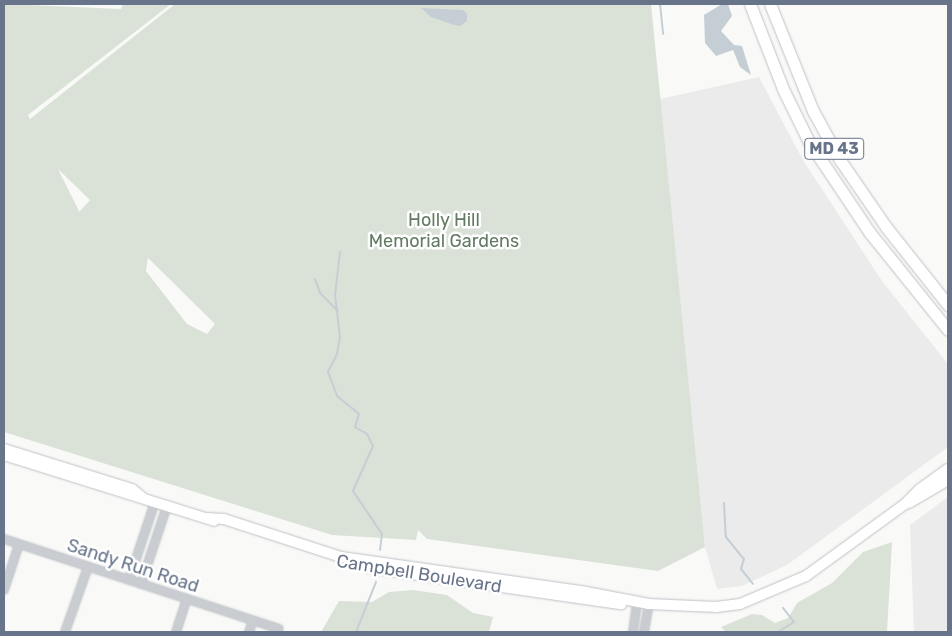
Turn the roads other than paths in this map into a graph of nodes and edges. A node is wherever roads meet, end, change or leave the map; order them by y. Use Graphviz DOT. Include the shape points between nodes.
graph roads {
  1 [pos="750,4"];
  2 [pos="770,4"];
  3 [pos="948,305"];
  4 [pos="948,330"];
  5 [pos="4,450"];
  6 [pos="4,455"];
  7 [pos="948,468"];
  8 [pos="948,480"];
  9 [pos="144,498"];
  10 [pos="154,502"];
  11 [pos="905,504"];
  12 [pos="167,506"];
  13 [pos="4,539"];
  14 [pos="19,544"];
  15 [pos="88,567"];
  16 [pos="129,580"];
  17 [pos="141,584"];
  18 [pos="4,590"];
  19 [pos="187,599"];
  20 [pos="637,602"];
  21 [pos="648,604"];
  22 [pos="253,621"];
  23 [pos="279,629"];
  24 [pos="65,632"];
  25 [pos="176,632"];
  26 [pos="249,632"];
  27 [pos="633,632"];
  28 [pos="644,632"];
  1 -- 4 [label="main road, MD 43" via="783,88 809,142 870,233"];
  2 -- 3 [label="main road, MD 43" via="813,111 840,160 886,227"];
  5 -- 9 [label="street, Campbell Boulevard" via="132,489"];
  6 -- 9 [label="street, Campbell Boulevard"];
  7 -- 11 [label="street, Campbell Boulevard" via="920,488"];
  8 -- 11 [label="street, Campbell Boulevard" via="925,496"];
  9 -- 10 [label="street, Campbell Boulevard"];
  10 -- 12 [label="street, Campbell Boulevard"];
  10 -- 16 [label="street"];
  11 -- 21 [label="street, Campbell Boulevard" via="806,576 772,593 740,604 716,607"];
  12 -- 17 [label="street"];
  12 -- 20 [label="street, Campbell Boulevard" via="349,565 619,604"];
  13 -- 14 [label="street, Sandy Run Road"];
  14 -- 15 [label="street, Sandy Run Road"];
  14 -- 18 [label="street"];
  15 -- 16 [label="street, Sandy Run Road"];
  15 -- 24 [label="street"];
  16 -- 17 [label="street, Sandy Run Road"];
  17 -- 19 [label="street, Sandy Run Road"];
  19 -- 22 [label="street, Sandy Run Road"];
  19 -- 25 [label="street"];
  20 -- 21 [label="street, Campbell Boulevard"];
  20 -- 27 [label="street"];
  21 -- 28 [label="street"];
  22 -- 23 [label="street, Sandy Run Road"];
  22 -- 26 [label="street"];
}
